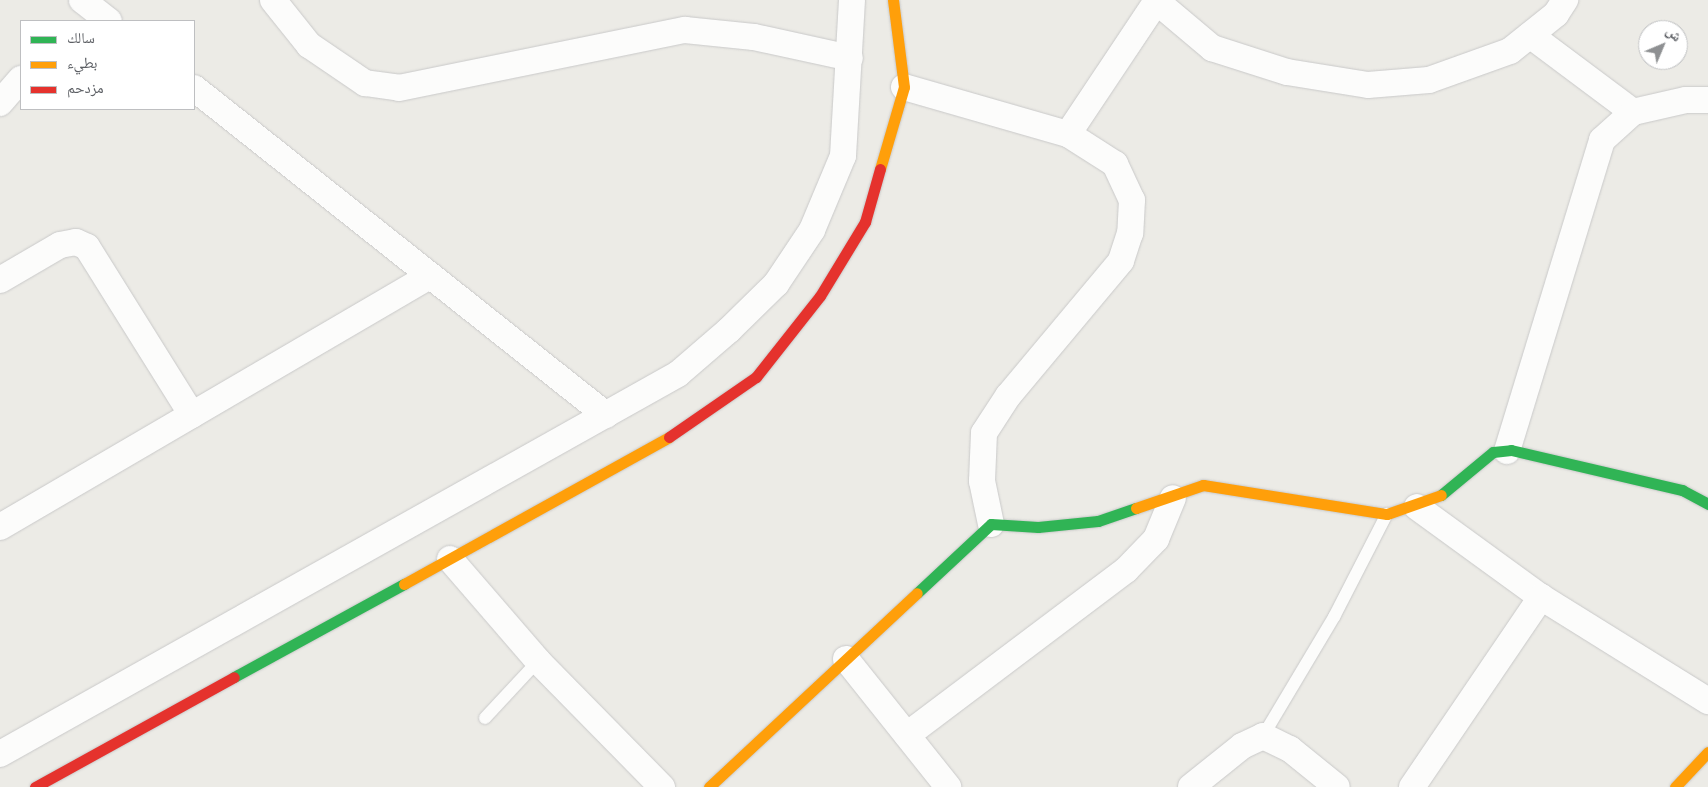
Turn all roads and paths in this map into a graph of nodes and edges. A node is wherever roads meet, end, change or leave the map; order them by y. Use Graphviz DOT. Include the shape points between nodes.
graph roads {
  1 [pos="273,0"];
  2 [pos="852,0"];
  3 [pos="894,0"];
  4 [pos="1565,0"];
  5 [pos="1156,1"];
  6 [pos="1530,34"];
  7 [pos="850,58"];
  8 [pos="20,80"];
  9 [pos="904,87"];
  10 [pos="195,89"];
  11 [pos="1708,100"];
  12 [pos="0,103"];
  13 [pos="1633,112"];
  14 [pos="1068,134"];
  15 [pos="430,276"];
  16 [pos="0,280"];
  17 [pos="192,415"];
  18 [pos="606,415"];
  19 [pos="1507,451"];
  20 [pos="1172,498"];
  21 [pos="1708,504"];
  22 [pos="1417,507"];
  23 [pos="1387,514"];
  24 [pos="991,524"];
  25 [pos="0,527"];
  26 [pos="450,559"];
  27 [pos="1541,597"];
  28 [pos="846,659"];
  29 [pos="538,661"];
  30 [pos="1708,701"];
  31 [pos="485,718"];
  32 [pos="907,735"];
  33 [pos="1263,736"];
  34 [pos="6,742"];
  35 [pos="1708,752"];
  36 [pos="35,787"];
  37 [pos="662,787"];
  38 [pos="709,787"];
  39 [pos="948,787"];
  40 [pos="1191,787"];
  41 [pos="1337,787"];
  42 [pos="1412,787"];
  43 [pos="1675,787"];
  1 -- 7 [label="street" via="309,45 365,83 399,88 685,30 754,37"];
  2 -- 7 [label="street"];
  3 -- 9 [label="street"];
  4 -- 6 [label="street"];
  5 -- 6 [label="street" via="1212,48 1287,72 1368,85 1429,80 1510,52"];
  5 -- 14 [label="street"];
  6 -- 13 [label="street"];
  7 -- 18 [label="street" via="843,156 812,230 776,284 678,374"];
  8 -- 12 [label="street"];
  9 -- 14 [label="street"];
  9 -- 26 [label="street" via="865,222 820,296 756,377 677,433"];
  10 -- 15 [label="street"];
  11 -- 13 [label="street" via="1686,100"];
  13 -- 19 [label="street" via="1602,140"];
  14 -- 24 [label="street" via="1115,164 1132,200 1130,233 1121,261 1008,396 984,433 982,481"];
  15 -- 17 [label="street"];
  15 -- 18 [label="street"];
  16 -- 17 [label="street" via="60,245 76,242 87,247"];
  17 -- 25 [label="street"];
  18 -- 34 [label="street"];
  19 -- 21 [label="street" via="1537,454 1682,490"];
  19 -- 22 [label="street" via="1493,452 1442,495"];
  20 -- 23 [label="street" via="1203,485"];
  20 -- 24 [label="street" via="1098,521 1038,527"];
  20 -- 32 [label="street" via="1156,539 1132,564"];
  22 -- 23 [label="street"];
  22 -- 27 [label="street"];
  23 -- 33 [label="lane" via="1334,617"];
  24 -- 28 [label="street"];
  26 -- 29 [label="street"];
  26 -- 36 [label="street"];
  27 -- 30 [label="street"];
  27 -- 42 [label="street"];
  28 -- 32 [label="street"];
  28 -- 38 [label="street"];
  29 -- 31 [label="lane"];
  29 -- 37 [label="street"];
  32 -- 39 [label="street"];
  33 -- 40 [label="street" via="1242,746"];
  33 -- 41 [label="street" via="1290,749"];
  35 -- 43 [label="street"];
}
